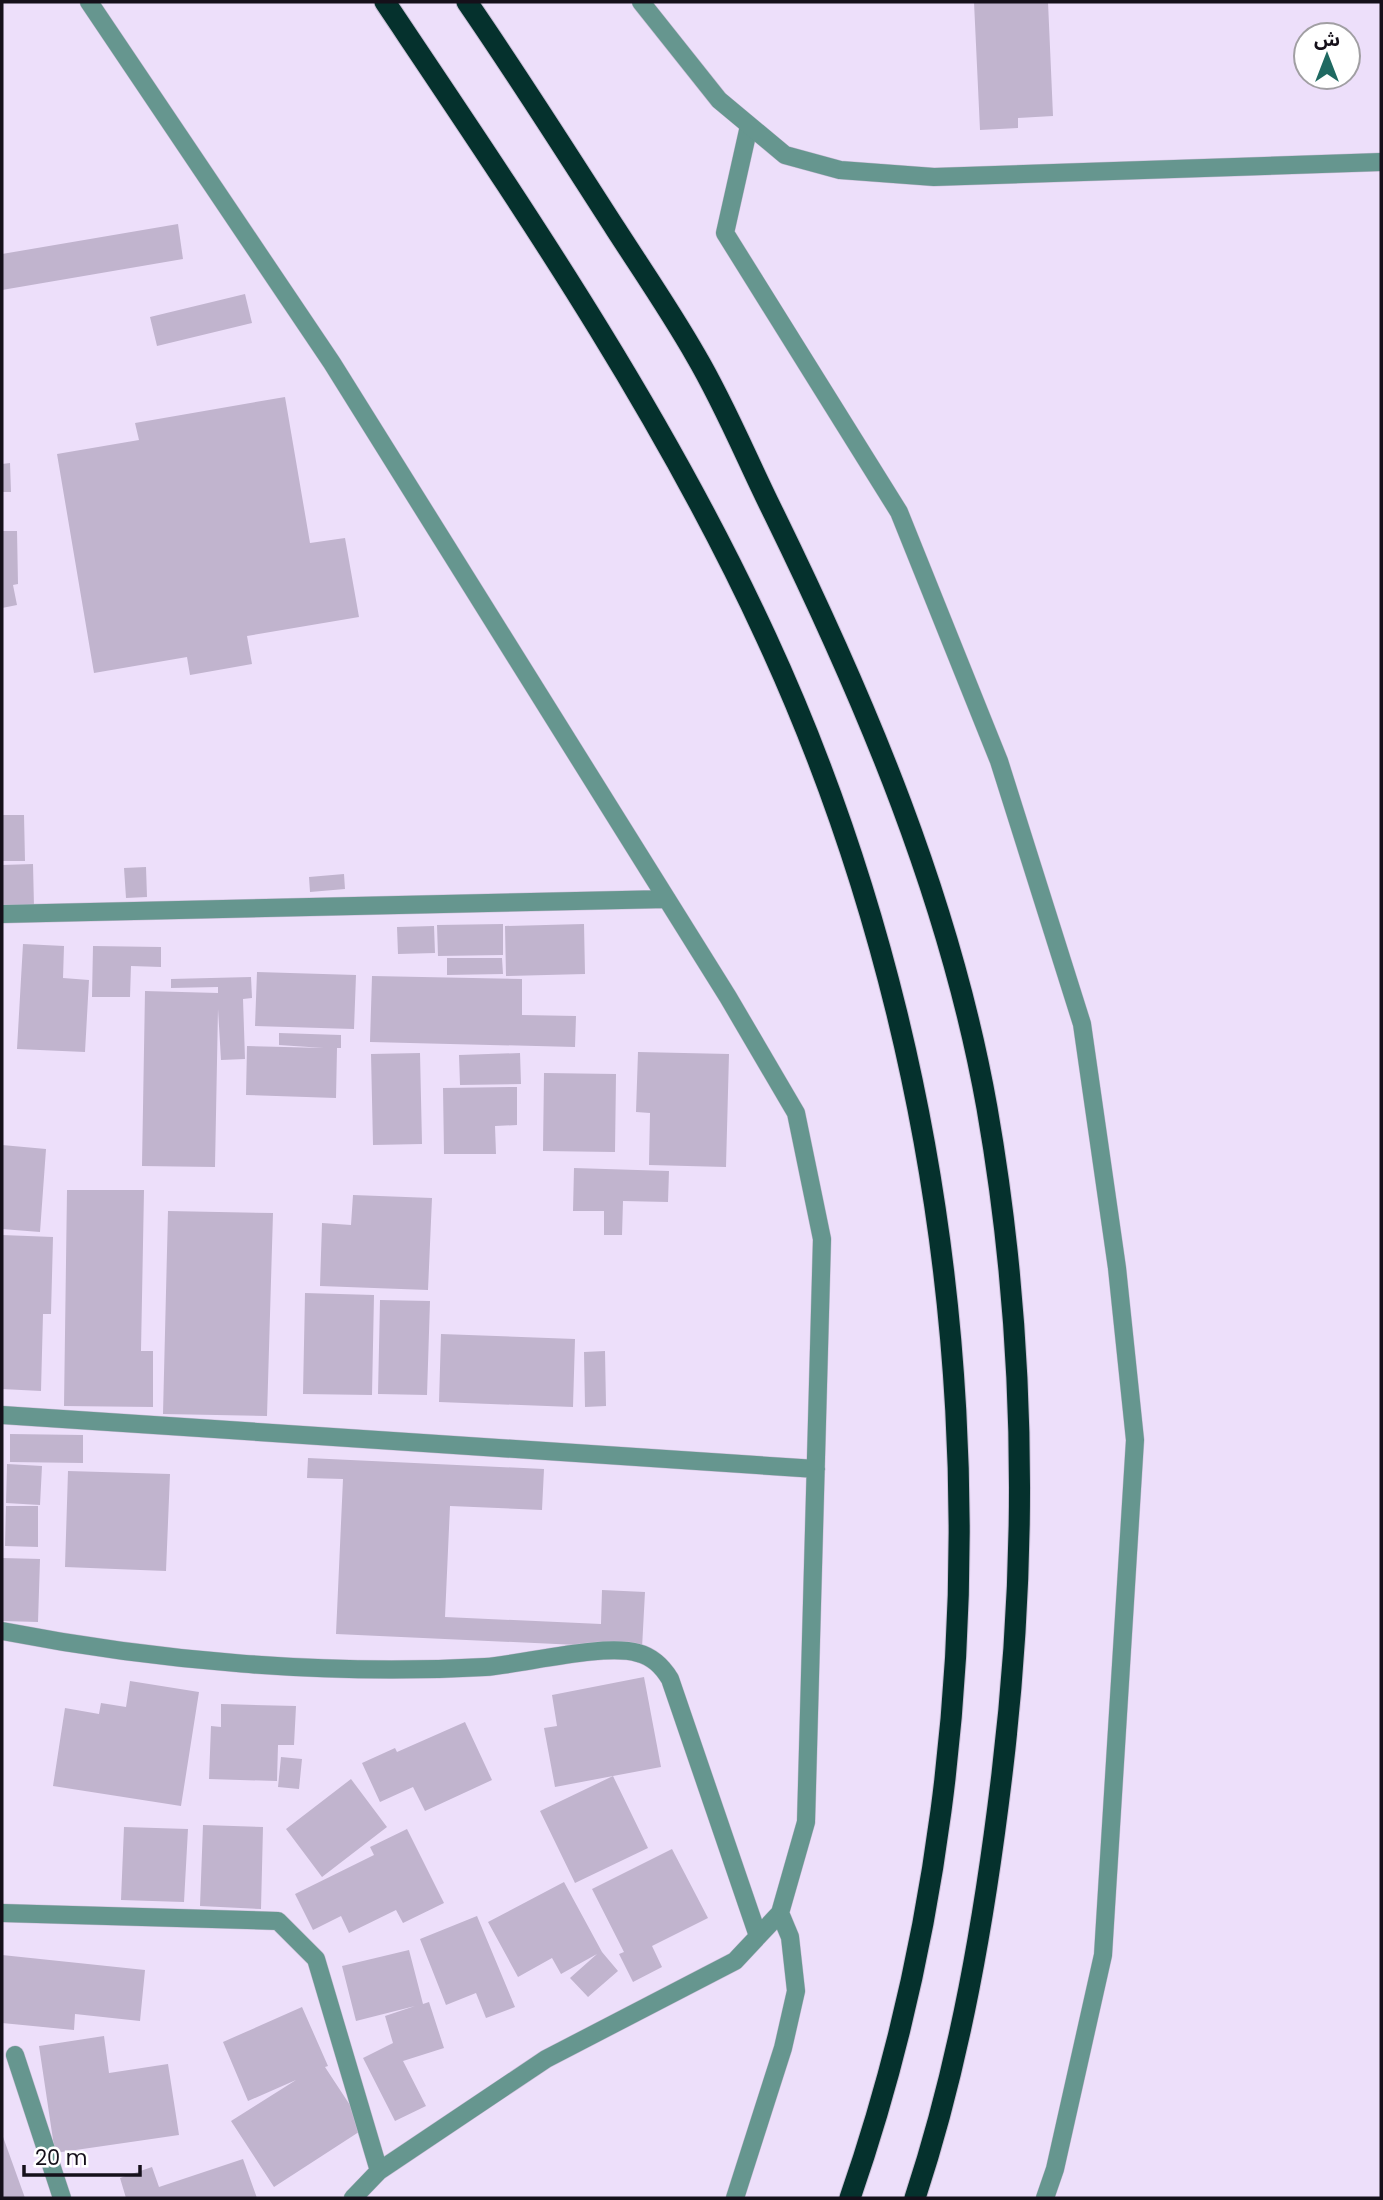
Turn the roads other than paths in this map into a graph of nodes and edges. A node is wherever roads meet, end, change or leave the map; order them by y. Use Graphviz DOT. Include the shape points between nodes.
graph roads {
  1 [pos="89,2"];
  2 [pos="385,2"];
  3 [pos="467,2"];
  4 [pos="641,2"];
  5 [pos="749,126"];
  6 [pos="1381,162"];
  7 [pos="667,900"];
  8 [pos="2,914"];
  9 [pos="2,1415"];
  10 [pos="816,1469"];
  11 [pos="2,1631"];
  12 [pos="2,1913"];
  13 [pos="779,1913"];
  14 [pos="758,1936"];
  15 [pos="15,2055"];
  16 [pos="379,2171"];
  17 [pos="62,2198"];
  18 [pos="353,2198"];
  19 [pos="735,2198"];
  20 [pos="850,2198"];
  21 [pos="915,2198"];
  22 [pos="1045,2198"];
  1 -- 7 [label="street" via="332,363"];
  2 -- 20 [label="highway" via="542,237 649,408 728,556 807,736 849,849 889,985 921,1129 944,1270 956,1421 959,1543 953,1710 929,1885 870,2140"];
  3 -- 21 [label="highway" via="698,359 838,645 901,803 949,948 986,1104 1009,1261 1021,1409 1020,1555 1012,1695 993,1846 964,2010 933,2146"];
  4 -- 5 [label="street" via="719,100"];
  5 -- 6 [label="street" via="785,155 840,170 934,177"];
  5 -- 22 [label="street" via="725,233 899,512 999,761 1082,1024 1117,1268 1135,1440 1103,1955"];
  7 -- 8 [label="street"];
  7 -- 10 [label="street" via="796,1113 822,1240"];
  9 -- 10 [label="street"];
  10 -- 13 [label="street" via="806,1822"];
  11 -- 14 [label="street" via="202,1658 296,1665 486,1667 623,1651 651,1658 670,1679"];
  12 -- 16 [label="street" via="278,1921 316,1959"];
  13 -- 14 [label="street"];
  13 -- 19 [label="street" via="790,1937 796,1991 783,2048"];
  14 -- 16 [label="street" via="735,1961 547,2059"];
  15 -- 17 [label="street"];
  16 -- 18 [label="street"];
}
